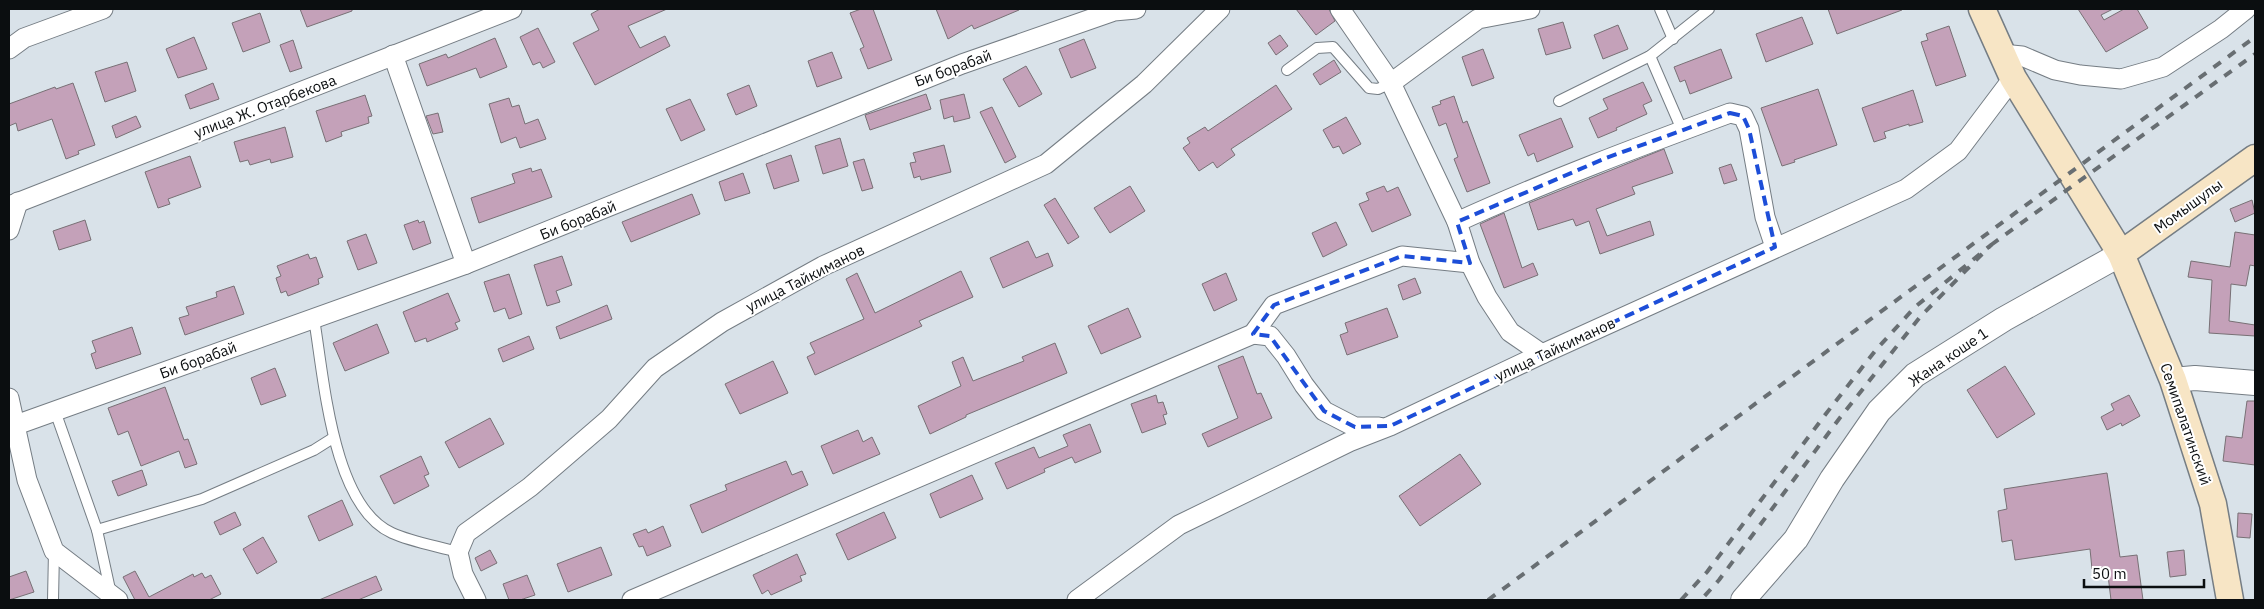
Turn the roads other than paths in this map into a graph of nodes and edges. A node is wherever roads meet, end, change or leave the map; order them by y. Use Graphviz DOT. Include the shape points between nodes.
graph roads {
  1 [pos="103,9"];
  2 [pos="512,9"];
  3 [pos="1136,9"];
  4 [pos="1220,9"];
  5 [pos="1340,9"];
  6 [pos="1530,9"];
  7 [pos="1660,9"];
  8 [pos="1709,9"];
  9 [pos="1982,9"];
  10 [pos="2246,9"];
  11 [pos="1673,39"];
  12 [pos="9,48"];
  13 [pos="2002,54"];
  14 [pos="393,56"];
  15 [pos="1650,56"];
  16 [pos="1287,70"];
  17 [pos="2013,78"];
  18 [pos="1391,83"];
  19 [pos="1559,101"];
  20 [pos="1682,130"];
  21 [pos="2255,158"];
  22 [pos="13,204"];
  23 [pos="1457,222"];
  24 [pos="9,230"];
  25 [pos="1775,247"];
  26 [pos="2120,254"];
  27 [pos="466,264"];
  28 [pos="1470,264"];
  29 [pos="314,319"];
  30 [pos="1252,334"];
  31 [pos="1542,354"];
  32 [pos="2173,380"];
  33 [pos="2255,383"];
  34 [pos="9,398"];
  35 [pos="55,411"];
  36 [pos="16,426"];
  37 [pos="1390,426"];
  38 [pos="333,438"];
  39 [pos="97,530"];
  40 [pos="54,551"];
  41 [pos="458,552"];
  42 [pos="111,598"];
  43 [pos="53,600"];
  44 [pos="476,600"];
  45 [pos="632,600"];
  46 [pos="1077,600"];
  47 [pos="1743,600"];
  48 [pos="2230,600"];
  1 -- 12 [label="street" via="24,38"];
  2 -- 14 [label="street, улица Ж. Отарбекова"];
  3 -- 27 [label="street, Би борабай" via="1114,11 962,64"];
  4 -- 41 [label="street, улица Тайкиманов" via="1144,84 1046,164 823,266 722,322 655,368 609,419 530,487 466,533"];
  5 -- 18 [label="street"];
  6 -- 18 [label="street" via="1478,19"];
  7 -- 11 [label="lane"];
  8 -- 11 [label="lane"];
  9 -- 13 [label="main road, Семипалатинский"];
  10 -- 13 [label="street" via="2163,67 2121,78 2055,70 2022,56"];
  11 -- 15 [label="lane"];
  13 -- 17 [label="main road, Семипалатинский"];
  14 -- 22 [label="street, улица Ж. Отарбекова"];
  14 -- 27 [label="street"];
  15 -- 19 [label="lane"];
  15 -- 20 [label="lane"];
  16 -- 18 [label="lane" via="1317,48 1333,47 1369,88 1378,89"];
  17 -- 25 [label="street, улица Тайкиманов" via="1958,151 1906,189"];
  17 -- 26 [label="main road, Семипалатинский"];
  18 -- 23 [label="street"];
  20 -- 23 [label="street" via="1552,180"];
  20 -- 25 [label="street" via="1730,113 1743,116 1749,129 1765,217"];
  21 -- 26 [label="main road, Момышулы"];
  22 -- 24 [label="street"];
  23 -- 28 [label="street"];
  25 -- 31 [label="street, улица Тайкиманов"];
  26 -- 32 [label="main road, Семипалатинский"];
  26 -- 47 [label="street, Жана коше 1" via="2004,319 1915,375 1879,411 1796,538"];
  27 -- 29 [label="street, Би борабай"];
  28 -- 30 [label="street" via="1402,256 1274,305"];
  28 -- 31 [label="street" via="1510,332"];
  29 -- 35 [label="street, Би борабай"];
  29 -- 38 [label="lane"];
  30 -- 37 [label="street" via="1270,336 1324,411 1355,427"];
  30 -- 45 [label="street"];
  31 -- 37 [label="street, улица Тайкиманов"];
  32 -- 33 [label="street" via="2195,378"];
  32 -- 48 [label="main road, Семипалатинский" via="2213,504"];
  34 -- 36 [label="street"];
  35 -- 36 [label="street, Би борабай"];
  35 -- 39 [label="lane"];
  36 -- 40 [label="street" via="27,480"];
  37 -- 46 [label="street, улица Тайкиманов" via="1349,442 1179,525"];
  38 -- 39 [label="lane" via="314,450 202,499"];
  38 -- 41 [label="lane" via="363,510 391,533"];
  39 -- 42 [label="lane"];
  40 -- 42 [label="street"];
  40 -- 43 [label="lane"];
  41 -- 44 [label="street" via="463,574"];
}
